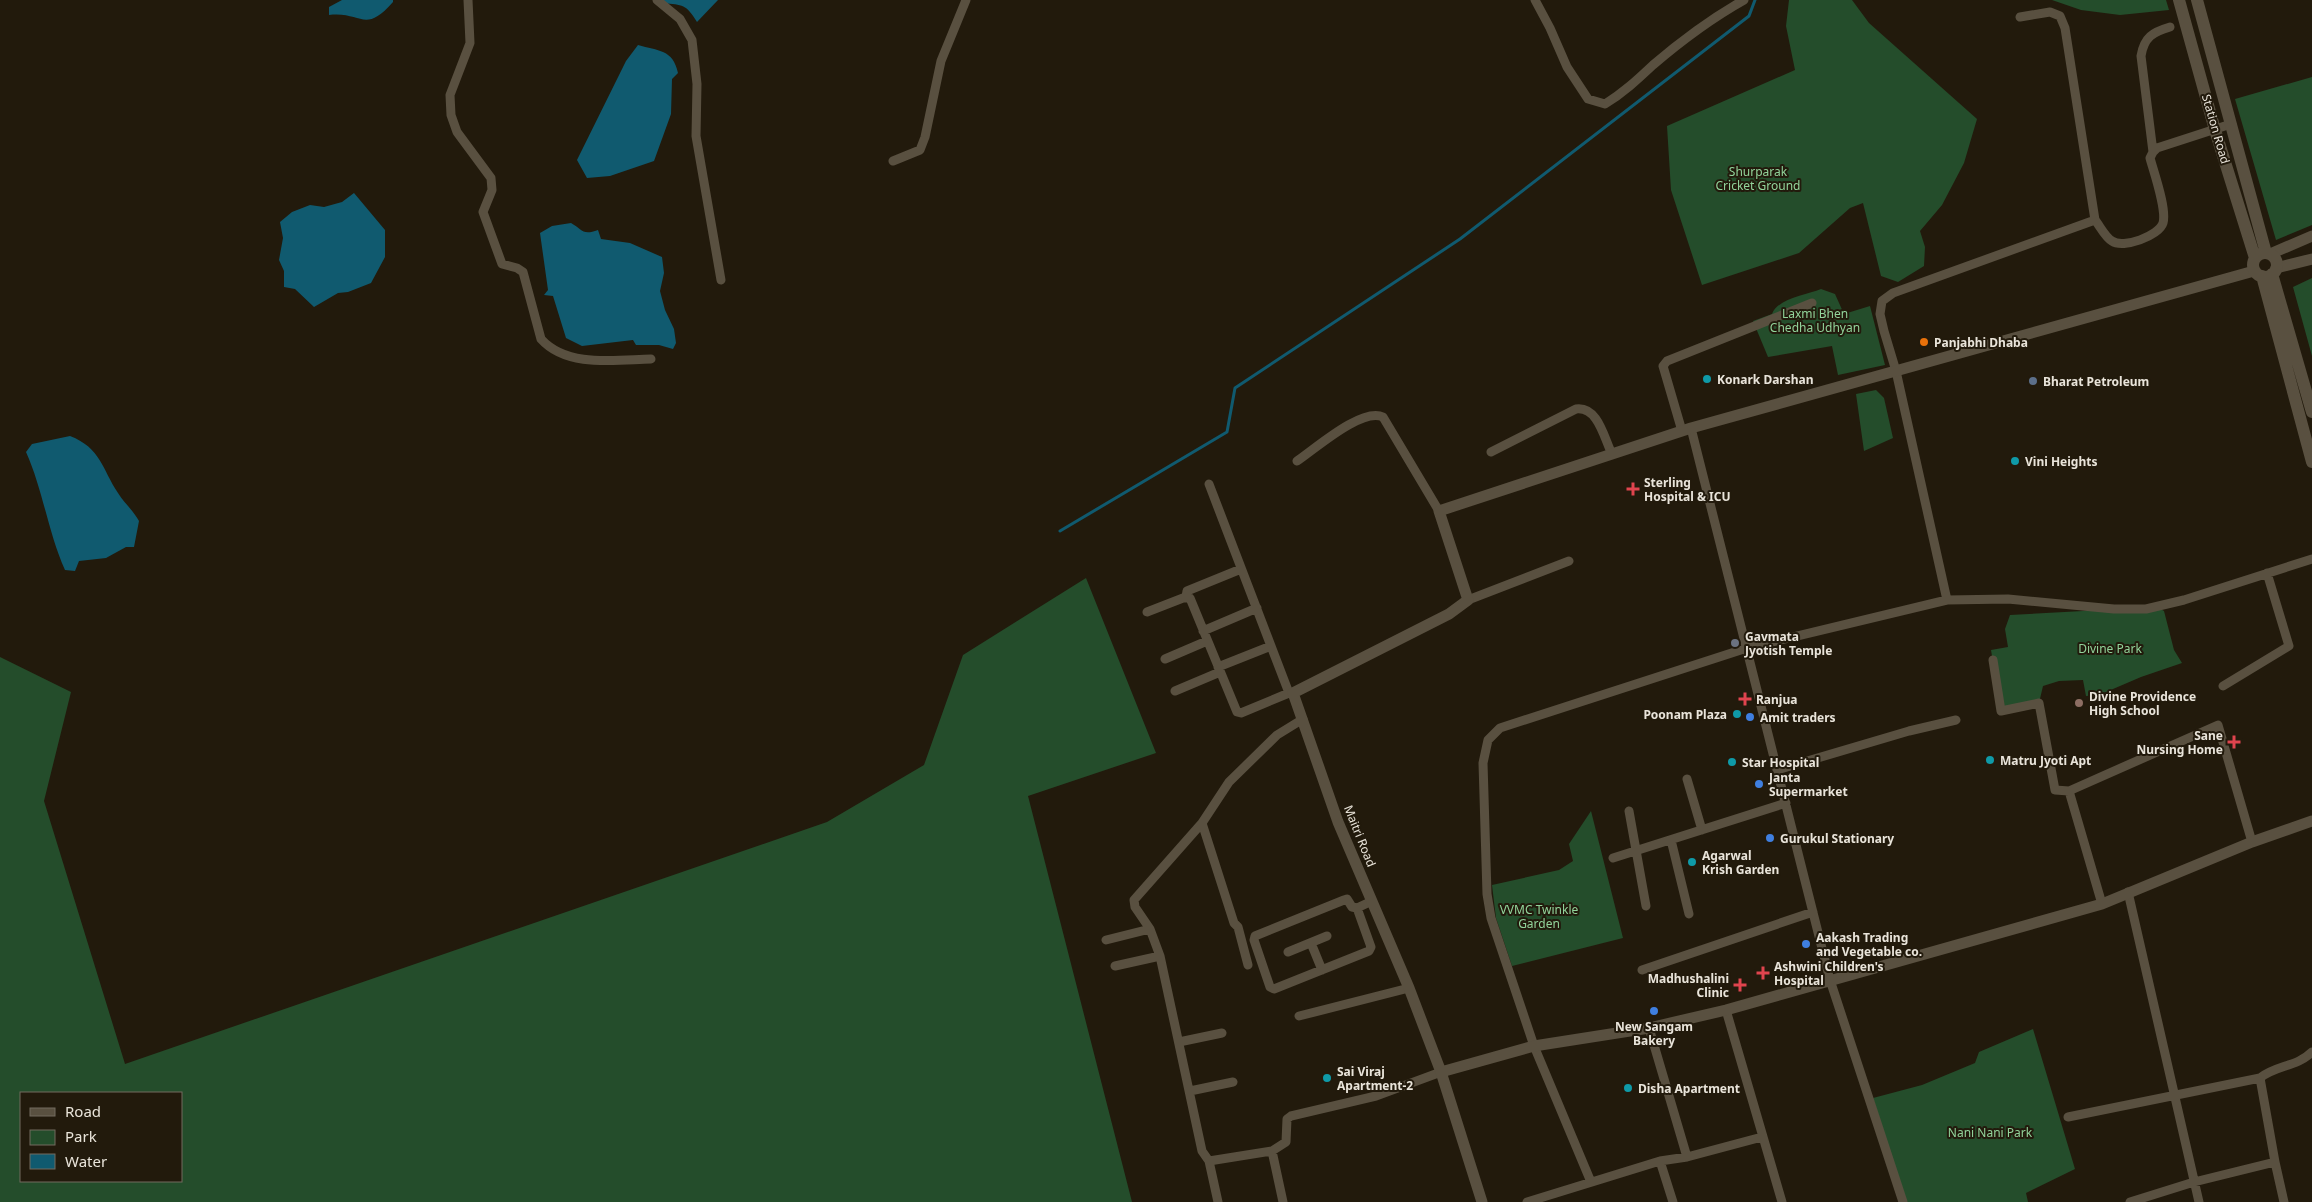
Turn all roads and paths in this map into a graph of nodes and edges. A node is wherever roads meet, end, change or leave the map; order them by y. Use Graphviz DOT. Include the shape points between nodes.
graph roads {
  1 [pos="468,0"];
  2 [pos="657,0"];
  3 [pos="966,0"];
  4 [pos="1535,0"];
  5 [pos="1744,0"];
  6 [pos="2198,4"];
  7 [pos="2181,6"];
  8 [pos="2020,16"];
  9 [pos="2170,27"];
  10 [pos="2231,124"];
  11 [pos="2215,130"];
  12 [pos="2153,152"];
  13 [pos="893,162"];
  14 [pos="2094,220"];
  15 [pos="2312,236"];
  16 [pos="2312,259"];
  17 [pos="2265,265"];
  18 [pos="721,280"];
  19 [pos="1812,304"];
  20 [pos="2290,358"];
  21 [pos="651,359"];
  22 [pos="1896,371"];
  23 [pos="2312,412"];
  24 [pos="1687,430"];
  25 [pos="2309,437"];
  26 [pos="1491,452"];
  27 [pos="1612,454"];
  28 [pos="1297,461"];
  29 [pos="2312,462"];
  30 [pos="1210,484"];
  31 [pos="1440,511"];
  32 [pos="2312,559"];
  33 [pos="1570,561"];
  34 [pos="1241,569"];
  35 [pos="2267,573"];
  36 [pos="1186,597"];
  37 [pos="1468,600"];
  38 [pos="1947,600"];
  39 [pos="1258,608"];
  40 [pos="1147,612"];
  41 [pos="1203,631"];
  42 [pos="1207,641"];
  43 [pos="1272,646"];
  44 [pos="1747,648"];
  45 [pos="1165,659"];
  46 [pos="1992,660"];
  47 [pos="1219,669"];
  48 [pos="2223,686"];
  49 [pos="1175,691"];
  50 [pos="1291,693"];
  51 [pos="1303,719"];
  52 [pos="1956,720"];
  53 [pos="1778,770"];
  54 [pos="1687,779"];
  55 [pos="2069,791"];
  56 [pos="1786,803"];
  57 [pos="1629,812"];
  58 [pos="2312,821"];
  59 [pos="1202,823"];
  60 [pos="1702,830"];
  61 [pos="1671,840"];
  62 [pos="2252,842"];
  63 [pos="1636,851"];
  64 [pos="1612,858"];
  65 [pos="2128,892"];
  66 [pos="1372,901"];
  67 [pos="2102,904"];
  68 [pos="1646,906"];
  69 [pos="1357,908"];
  70 [pos="1813,912"];
  71 [pos="1689,914"];
  72 [pos="1150,929"];
  73 [pos="1328,936"];
  74 [pos="1106,940"];
  75 [pos="1311,943"];
  76 [pos="1288,952"];
  77 [pos="1160,956"];
  78 [pos="1248,965"];
  79 [pos="1115,966"];
  80 [pos="1322,970"];
  81 [pos="1642,970"];
  82 [pos="1830,980"];
  83 [pos="1410,988"];
  84 [pos="1726,1010"];
  85 [pos="1299,1016"];
  86 [pos="1649,1028"];
  87 [pos="1222,1033"];
  88 [pos="1179,1042"];
  89 [pos="1534,1046"];
  90 [pos="2312,1052"];
  91 [pos="1441,1072"];
  92 [pos="2260,1078"];
  93 [pos="1233,1082"];
  94 [pos="1190,1091"];
  95 [pos="2174,1096"];
  96 [pos="2068,1117"];
  97 [pos="1762,1137"];
  98 [pos="1272,1152"];
  99 [pos="1687,1157"];
  100 [pos="1209,1161"];
  101 [pos="1660,1161"];
  102 [pos="2275,1162"];
  103 [pos="1591,1182"];
  104 [pos="2194,1182"];
  105 [pos="1218,1202"];
  106 [pos="1283,1202"];
  107 [pos="1482,1202"];
  108 [pos="1526,1202"];
  109 [pos="1673,1202"];
  110 [pos="1782,1202"];
  111 [pos="1903,1202"];
  112 [pos="2130,1202"];
  113 [pos="2199,1202"];
  114 [pos="2284,1202"];
  1 -- 21 [label="street" via="470,43 450,95 451,115 457,132 491,178 492,190 483,212 502,264 523,272 541,339 547,346 569,357"];
  2 -- 18 [label="street" via="680,19 693,47 697,84 696,136"];
  3 -- 13 [label="street" via="941,61 920,150"];
  4 -- 5 [label="street" via="1567,67 1588,99 1605,104 1695,32"];
  6 -- 7 [label="main road"];
  6 -- 10 [label="main road, Station Road"];
  7 -- 11 [label="main road, Station Road"];
  8 -- 14 [label="street" via="2050,12 2060,16 2065,28"];
  9 -- 12 [label="street" via="2153,32 2142,46"];
  10 -- 11 [label="street"];
  10 -- 17 [label="main road, Station Road"];
  11 -- 12 [label="street"];
  11 -- 17 [label="main road, Station Road"];
  12 -- 14 [label="street" via="2150,158 2163,213 2159,230 2120,244 2112,241"];
  14 -- 22 [label="street" via="1893,293 1882,301 1880,314"];
  15 -- 17 [label="street"];
  16 -- 17 [label="street"];
  17 -- 20 [label="main road, Station Road"];
  17 -- 22 [label="street"];
  19 -- 24 [label="street" via="1667,361 1663,366"];
  20 -- 23 [label="main road, Station Road"];
  20 -- 25 [label="main road, Station Road"];
  22 -- 24 [label="street"];
  22 -- 38 [label="street"];
  24 -- 27 [label="street"];
  24 -- 44 [label="street"];
  25 -- 29 [label="main road, Station Road"];
  26 -- 27 [label="street" via="1582,408 1593,413"];
  27 -- 31 [label="street"];
  28 -- 31 [label="street" via="1358,419 1377,414 1383,417"];
  30 -- 34 [label="street, Maitri Road"];
  31 -- 37 [label="street"];
  32 -- 35 [label="street"];
  33 -- 37 [label="street"];
  34 -- 36 [label="street" via="1188,591"];
  34 -- 39 [label="street, Maitri Road"];
  35 -- 38 [label="street" via="2146,609 2008,599"];
  35 -- 48 [label="street" via="2289,646"];
  36 -- 40 [label="street"];
  36 -- 41 [label="street" via="1190,598"];
  37 -- 50 [label="street" via="1449,614"];
  38 -- 44 [label="street"];
  39 -- 41 [label="street"];
  39 -- 43 [label="street, Maitri Road"];
  41 -- 42 [label="street"];
  42 -- 45 [label="street"];
  42 -- 47 [label="street"];
  43 -- 47 [label="street"];
  43 -- 50 [label="street, Maitri Road"];
  44 -- 53 [label="street"];
  44 -- 89 [label="street" via="1500,728 1488,740 1483,763 1487,894"];
  46 -- 55 [label="street" via="2001,711 2039,703 2055,790"];
  47 -- 49 [label="street"];
  47 -- 50 [label="street" via="1237,712"];
  50 -- 51 [label="street, Maitri Road"];
  51 -- 59 [label="street" via="1277,734 1228,782"];
  51 -- 66 [label="street, Maitri Road" via="1338,822"];
  52 -- 53 [label="street"];
  53 -- 56 [label="street"];
  54 -- 60 [label="street"];
  55 -- 62 [label="street" via="2218,726"];
  55 -- 67 [label="street"];
  56 -- 60 [label="street"];
  56 -- 70 [label="street"];
  57 -- 63 [label="street"];
  58 -- 62 [label="street"];
  59 -- 72 [label="street" via="1134,900 1135,907"];
  59 -- 78 [label="street" via="1234,923 1238,926"];
  60 -- 61 [label="street"];
  61 -- 63 [label="street"];
  61 -- 71 [label="street"];
  62 -- 65 [label="street"];
  63 -- 64 [label="street"];
  63 -- 68 [label="street"];
  65 -- 67 [label="street"];
  65 -- 95 [label="street"];
  66 -- 69 [label="street"];
  66 -- 83 [label="street, Maitri Road"];
  67 -- 82 [label="street"];
  69 -- 80 [label="street" via="1371,947 1369,951"];
  69 -- 80 [label="street" via="1352,908 1347,899 1255,936 1270,987"];
  70 -- 81 [label="street"];
  70 -- 82 [label="street"];
  72 -- 74 [label="street"];
  72 -- 77 [label="street"];
  73 -- 75 [label="street"];
  75 -- 76 [label="street"];
  75 -- 80 [label="street"];
  77 -- 79 [label="street"];
  77 -- 88 [label="street"];
  82 -- 84 [label="street"];
  82 -- 111 [label="street"];
  83 -- 85 [label="street"];
  83 -- 91 [label="street, Maitri Road"];
  84 -- 86 [label="street"];
  84 -- 97 [label="street"];
  86 -- 89 [label="street"];
  86 -- 99 [label="street"];
  87 -- 88 [label="street"];
  88 -- 94 [label="street"];
  89 -- 91 [label="street"];
  89 -- 103 [label="street"];
  90 -- 92 [label="street" via="2302,1060 2272,1069"];
  91 -- 98 [label="street" via="1376,1096 1291,1116 1287,1119 1286,1142"];
  91 -- 107 [label="street, Maitri Road"];
  92 -- 95 [label="street"];
  92 -- 102 [label="street"];
  93 -- 94 [label="street"];
  94 -- 100 [label="street" via="1202,1151"];
  95 -- 96 [label="street"];
  95 -- 104 [label="street"];
  97 -- 99 [label="street"];
  97 -- 110 [label="street"];
  98 -- 100 [label="street"];
  98 -- 106 [label="street"];
  99 -- 101 [label="street"];
  100 -- 105 [label="street"];
  101 -- 103 [label="street"];
  101 -- 109 [label="street"];
  102 -- 104 [label="street"];
  102 -- 114 [label="street"];
  103 -- 108 [label="street"];
  104 -- 112 [label="street"];
  104 -- 113 [label="street"];
}
